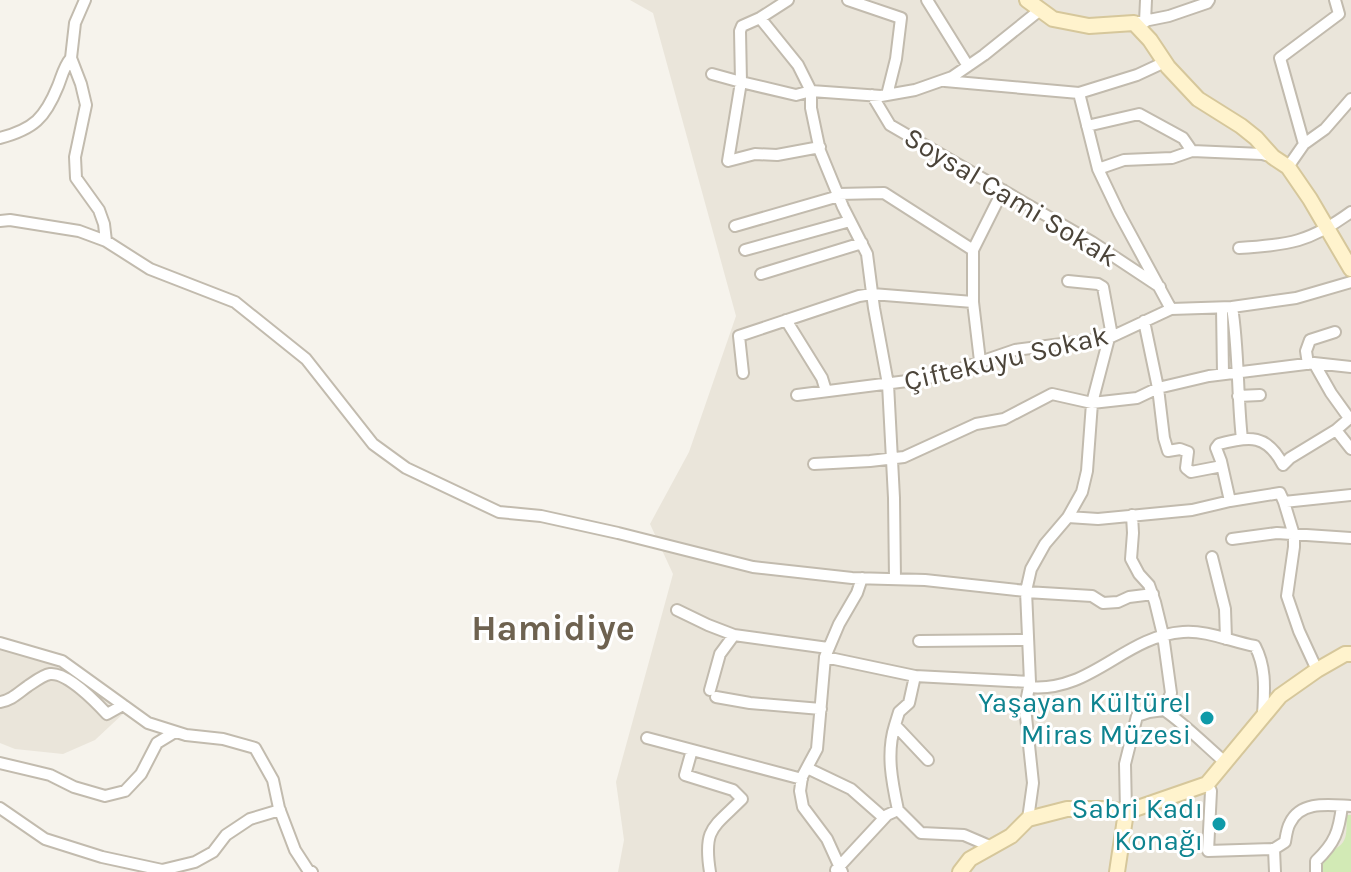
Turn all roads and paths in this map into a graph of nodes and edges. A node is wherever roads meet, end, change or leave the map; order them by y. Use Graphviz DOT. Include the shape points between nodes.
graph roads {
  1 [pos="85,0"];
  2 [pos="788,0"];
  3 [pos="848,0"];
  4 [pos="927,0"];
  5 [pos="1027,0"];
  6 [pos="1146,0"];
  7 [pos="1209,0"];
  8 [pos="1335,0"];
  9 [pos="778,3"];
  10 [pos="1040,10"];
  11 [pos="760,18"];
  12 [pos="1140,23"];
  13 [pos="71,58"];
  14 [pos="1165,62"];
  15 [pos="968,66"];
  16 [pos="712,74"];
  17 [pos="940,81"];
  18 [pos="741,82"];
  19 [pos="811,91"];
  20 [pos="1079,93"];
  21 [pos="872,95"];
  22 [pos="887,95"];
  23 [pos="1351,99"];
  24 [pos="1087,126"];
  25 [pos="0,138"];
  26 [pos="1304,144"];
  27 [pos="820,147"];
  28 [pos="1192,151"];
  29 [pos="1228,153"];
  30 [pos="1273,157"];
  31 [pos="1215,160"];
  32 [pos="1288,167"];
  33 [pos="1098,169"];
  34 [pos="1003,190"];
  35 [pos="838,195"];
  36 [pos="1351,212"];
  37 [pos="0,221"];
  38 [pos="850,221"];
  39 [pos="735,226"];
  40 [pos="1328,228"];
  41 [pos="106,241"];
  42 [pos="862,243"];
  43 [pos="1239,248"];
  44 [pos="745,250"];
  45 [pos="973,250"];
  46 [pos="1351,269"];
  47 [pos="761,274"];
  48 [pos="1068,281"];
  49 [pos="1351,282"];
  50 [pos="1161,289"];
  51 [pos="872,294"];
  52 [pos="973,302"];
  53 [pos="1227,308"];
  54 [pos="1171,309"];
  55 [pos="786,320"];
  56 [pos="1144,321"];
  57 [pos="1335,332"];
  58 [pos="1110,337"];
  59 [pos="980,361"];
  60 [pos="1311,363"];
  61 [pos="1351,367"];
  62 [pos="743,373"];
  63 [pos="1237,373"];
  64 [pos="1223,374"];
  65 [pos="888,384"];
  66 [pos="1158,388"];
  67 [pos="826,391"];
  68 [pos="797,395"];
  69 [pos="1260,395"];
  70 [pos="1238,396"];
  71 [pos="1092,403"];
  72 [pos="1350,418"];
  73 [pos="1336,430"];
  74 [pos="1242,439"];
  75 [pos="1351,448"];
  76 [pos="892,459"];
  77 [pos="814,464"];
  78 [pos="1222,466"];
  79 [pos="1351,495"];
  80 [pos="1282,497"];
  81 [pos="1230,501"];
  82 [pos="1132,515"];
  83 [pos="1068,517"];
  84 [pos="1294,535"];
  85 [pos="1351,538"];
  86 [pos="1232,539"];
  87 [pos="1212,557"];
  88 [pos="862,578"];
  89 [pos="895,579"];
  90 [pos="1026,592"];
  91 [pos="1153,594"];
  92 [pos="677,610"];
  93 [pos="734,635"];
  94 [pos="1163,635"];
  95 [pos="1226,639"];
  96 [pos="1028,640"];
  97 [pos="919,641"];
  98 [pos="0,643"];
  99 [pos="827,652"];
  100 [pos="1351,654"];
  101 [pos="1317,670"];
  102 [pos="915,676"];
  103 [pos="1030,684"];
  104 [pos="0,702"];
  105 [pos="123,705"];
  106 [pos="821,709"];
  107 [pos="1164,710"];
  108 [pos="1263,716"];
  109 [pos="895,725"];
  110 [pos="175,732"];
  111 [pos="647,738"];
  112 [pos="692,750"];
  113 [pos="928,760"];
  114 [pos="0,763"];
  115 [pos="1226,763"];
  116 [pos="807,768"];
  117 [pos="802,779"];
  118 [pos="1207,784"];
  119 [pos="1346,806"];
  120 [pos="0,808"];
  121 [pos="280,810"];
  122 [pos="898,810"];
  123 [pos="1126,812"];
  124 [pos="884,818"];
  125 [pos="1028,819"];
  126 [pos="992,847"];
  127 [pos="1274,849"];
  128 [pos="102,857"];
  129 [pos="839,870"];
  130 [pos="105,872"];
  131 [pos="312,872"];
  132 [pos="710,872"];
  133 [pos="960,872"];
  134 [pos="1117,872"];
  135 [pos="1275,872"];
  136 [pos="1316,872"];
  1 -- 13 [label="street" via="75,23"];
  2 -- 9 [label="street"];
  3 -- 22 [label="street" via="901,18"];
  4 -- 15 [label="street"];
  5 -- 10 [label="street"];
  6 -- 12 [label="street"];
  7 -- 12 [label="street"];
  8 -- 26 [label="street" via="1339,14 1280,58"];
  9 -- 11 [label="street"];
  10 -- 12 [label="street" via="1053,19 1089,26"];
  10 -- 15 [label="street"];
  11 -- 18 [label="street" via="740,31"];
  11 -- 19 [label="street" via="798,65"];
  12 -- 14 [label="street"];
  13 -- 25 [label="street" via="43,117"];
  13 -- 41 [label="street" via="86,105 76,178 99,210"];
  14 -- 20 [label="street"];
  14 -- 30 [label="street" via="1198,99 1241,126"];
  15 -- 17 [label="street"];
  16 -- 18 [label="street"];
  17 -- 20 [label="street"];
  17 -- 22 [label="street"];
  18 -- 19 [label="street" via="796,95"];
  18 -- 27 [label="street" via="728,161"];
  19 -- 21 [label="street"];
  19 -- 27 [label="street"];
  20 -- 24 [label="street"];
  21 -- 22 [label="street"];
  21 -- 34 [label="street, Soysal Cami Sokak" via="890,125"];
  23 -- 26 [label="street"];
  24 -- 28 [label="street" via="1139,114 1183,138"];
  24 -- 33 [label="street"];
  26 -- 32 [label="street"];
  27 -- 35 [label="street"];
  28 -- 29 [label="street"];
  28 -- 33 [label="street"];
  29 -- 30 [label="street"];
  29 -- 31 [label="street"];
  30 -- 32 [label="street"];
  32 -- 40 [label="street"];
  33 -- 50 [label="street"];
  34 -- 45 [label="street"];
  34 -- 50 [label="street, Soysal Cami Sokak"];
  35 -- 38 [label="street"];
  35 -- 39 [label="street"];
  35 -- 45 [label="street" via="884,193"];
  36 -- 40 [label="street"];
  37 -- 41 [label="street" via="79,231"];
  38 -- 42 [label="street"];
  38 -- 44 [label="street"];
  40 -- 43 [label="street" via="1284,244"];
  40 -- 46 [label="street"];
  41 -- 88 [label="street" via="150,269 235,302 306,359 373,444 406,468 499,512 541,516 753,567"];
  42 -- 47 [label="street"];
  42 -- 51 [label="street"];
  45 -- 52 [label="street"];
  48 -- 58 [label="street" via="1103,287"];
  49 -- 53 [label="street, Çiftekuyu Sokak" via="1296,298"];
  50 -- 54 [label="street"];
  51 -- 52 [label="street"];
  51 -- 55 [label="street"];
  51 -- 65 [label="street"];
  52 -- 59 [label="street"];
  53 -- 54 [label="street, Çiftekuyu Sokak"];
  53 -- 63 [label="street" via="1236,335"];
  53 -- 64 [label="street"];
  54 -- 56 [label="street, Çiftekuyu Sokak"];
  55 -- 62 [label="street" via="739,336"];
  55 -- 67 [label="street"];
  56 -- 58 [label="street, Çiftekuyu Sokak"];
  56 -- 66 [label="street"];
  57 -- 60 [label="street" via="1310,340 1306,351"];
  58 -- 59 [label="street, Çiftekuyu Sokak" via="1015,350"];
  58 -- 71 [label="street"];
  59 -- 65 [label="street, Çiftekuyu Sokak" via="945,374"];
  60 -- 61 [label="street"];
  60 -- 63 [label="street"];
  60 -- 72 [label="street"];
  63 -- 64 [label="street"];
  63 -- 70 [label="street"];
  64 -- 66 [label="street"];
  65 -- 67 [label="street, Çiftekuyu Sokak"];
  65 -- 76 [label="street"];
  66 -- 71 [label="street" via="1137,398"];
  66 -- 78 [label="street" via="1168,451 1188,452 1186,468 1191,472"];
  67 -- 68 [label="street, Çiftekuyu Sokak"];
  69 -- 70 [label="street"];
  70 -- 74 [label="street"];
  71 -- 76 [label="street" via="1052,394 1004,419 976,424"];
  71 -- 83 [label="street" via="1087,471"];
  72 -- 73 [label="street"];
  73 -- 74 [label="street" via="1283,465 1266,443"];
  73 -- 75 [label="street"];
  74 -- 78 [label="street" via="1216,448"];
  76 -- 77 [label="street"];
  76 -- 89 [label="street"];
  78 -- 81 [label="street"];
  79 -- 80 [label="street"];
  80 -- 81 [label="street"];
  80 -- 84 [label="street"];
  81 -- 82 [label="street"];
  82 -- 83 [label="street"];
  82 -- 91 [label="street" via="1131,559"];
  83 -- 90 [label="street" via="1031,569"];
  84 -- 85 [label="street"];
  84 -- 86 [label="street"];
  84 -- 101 [label="street" via="1287,596"];
  87 -- 95 [label="street" via="1225,609"];
  88 -- 89 [label="street"];
  88 -- 99 [label="street"];
  89 -- 90 [label="street"];
  90 -- 91 [label="street" via="1092,596 1103,603"];
  90 -- 96 [label="street"];
  91 -- 94 [label="street"];
  92 -- 93 [label="street"];
  93 -- 99 [label="street"];
  93 -- 106 [label="street" via="720,654 713,694"];
  94 -- 95 [label="street" via="1185,631"];
  94 -- 103 [label="street" via="1069,683 1044,689"];
  94 -- 107 [label="street" via="1171,693"];
  95 -- 108 [label="street" via="1255,646 1261,656"];
  96 -- 97 [label="street"];
  96 -- 103 [label="street"];
  98 -- 105 [label="street" via="62,661"];
  99 -- 102 [label="street"];
  99 -- 106 [label="street"];
  100 -- 101 [label="street"];
  101 -- 108 [label="street" via="1280,696"];
  102 -- 103 [label="street"];
  102 -- 109 [label="street" via="909,703"];
  103 -- 125 [label="street" via="1025,707 1033,783"];
  104 -- 105 [label="street" via="53,674 91,697 107,714"];
  105 -- 110 [label="street" via="148,723"];
  106 -- 116 [label="street" via="817,749"];
  107 -- 115 [label="street"];
  107 -- 123 [label="street" via="1137,716 1125,764"];
  108 -- 115 [label="street"];
  109 -- 113 [label="street"];
  109 -- 122 [label="street" via="890,740"];
  110 -- 114 [label="street" via="157,743 125,791 105,796"];
  110 -- 121 [label="street" via="255,748 273,780"];
  111 -- 112 [label="street"];
  112 -- 117 [label="street"];
  112 -- 132 [label="street" via="685,775 733,790 742,799 710,831"];
  115 -- 118 [label="street"];
  116 -- 117 [label="street"];
  116 -- 124 [label="street" via="851,789"];
  117 -- 129 [label="street" via="803,807 827,839"];
  118 -- 123 [label="street"];
  118 -- 127 [label="street" via="1208,851"];
  119 -- 127 [label="street" via="1307,806 1290,821 1285,842"];
  119 -- 136 [label="street" via="1329,849 1316,861"];
  120 -- 128 [label="street" via="45,839"];
  121 -- 128 [label="street" via="250,819 226,835 213,852 173,868"];
  121 -- 131 [label="street" via="295,850"];
  122 -- 124 [label="street"];
  122 -- 126 [label="street" via="921,833 964,835"];
  123 -- 125 [label="street" via="1067,809"];
  123 -- 134 [label="street"];
  124 -- 129 [label="street"];
  125 -- 126 [label="street"];
  126 -- 133 [label="street" via="970,859"];
  127 -- 135 [label="street"];
  128 -- 130 [label="street"];
}
